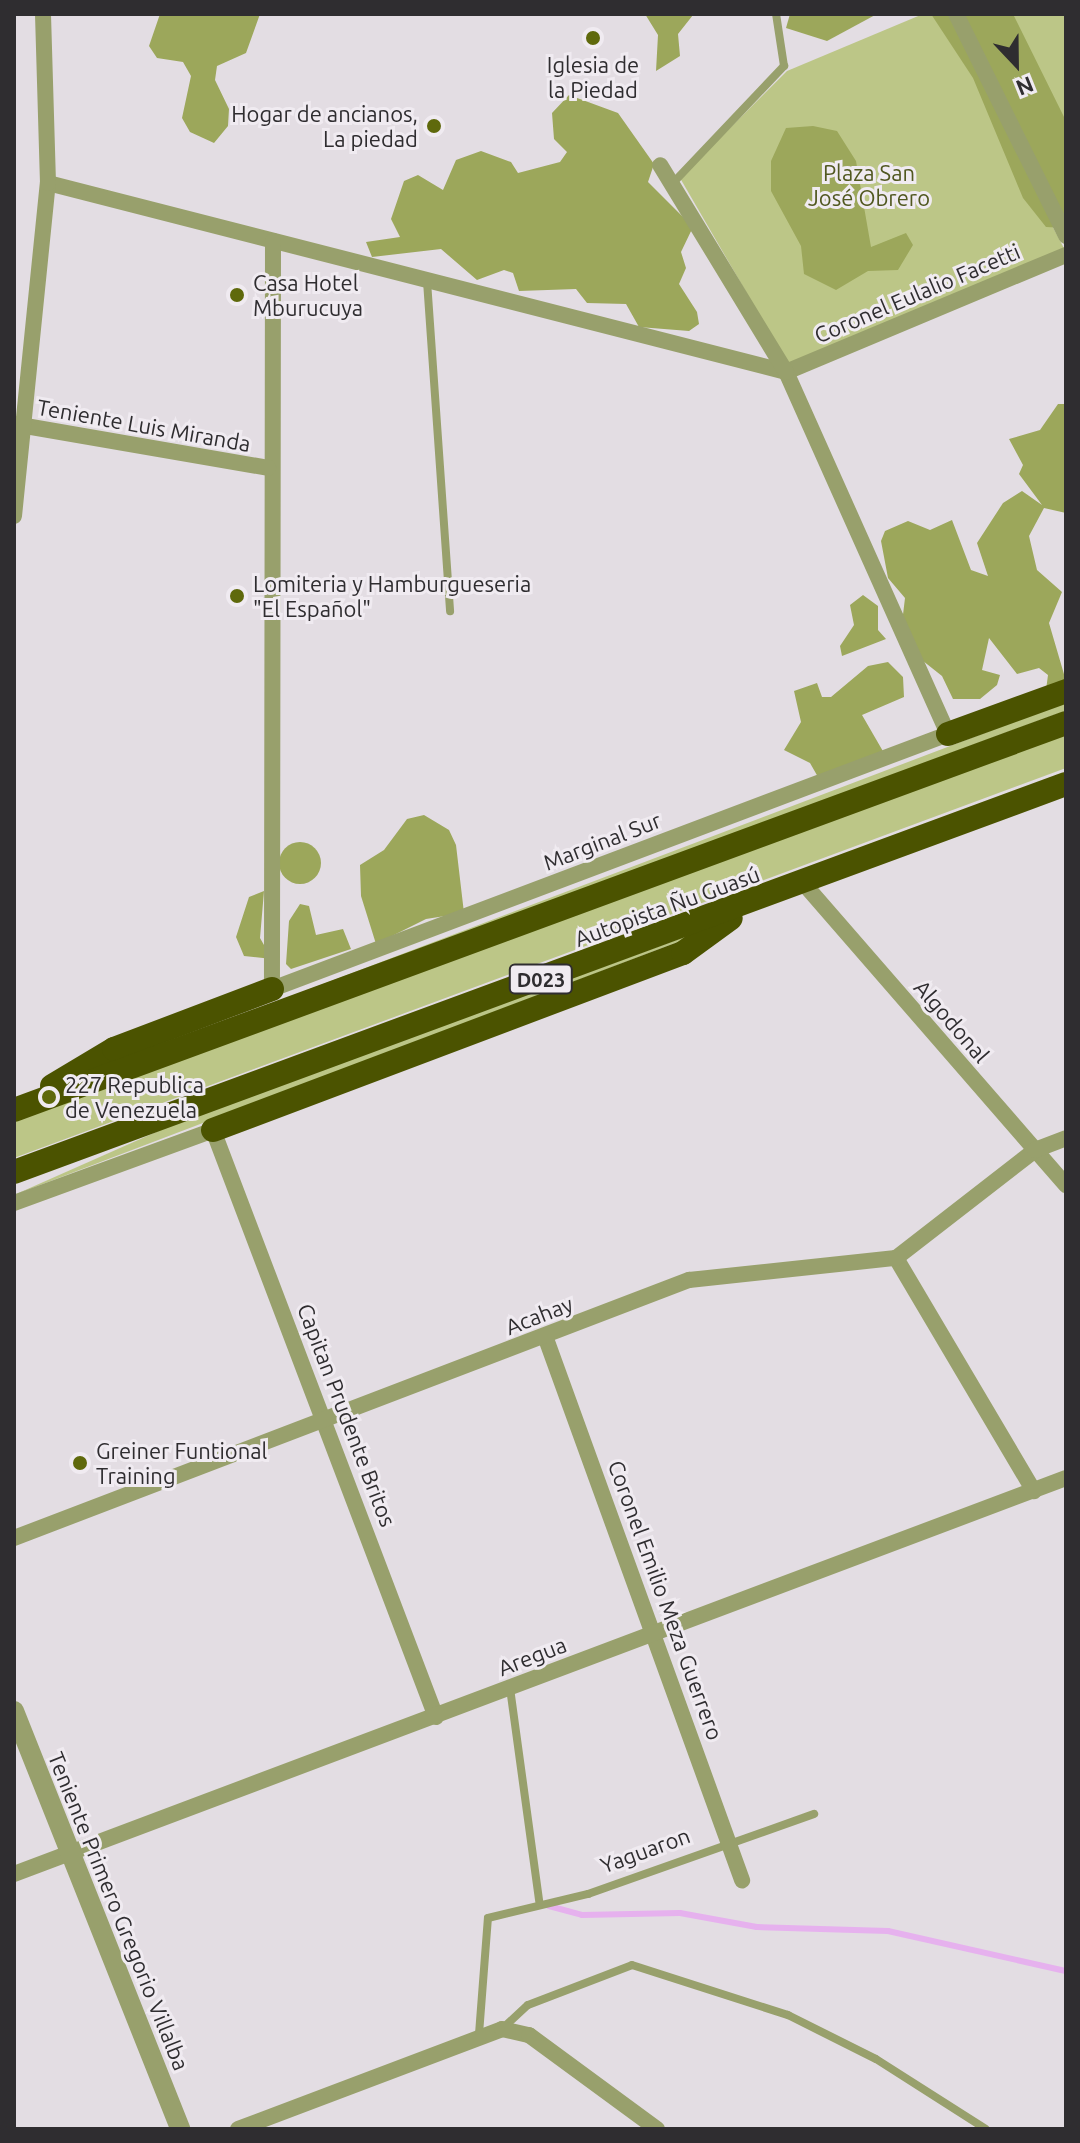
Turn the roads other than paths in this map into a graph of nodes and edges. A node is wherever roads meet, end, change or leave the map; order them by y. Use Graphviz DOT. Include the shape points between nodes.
graph roads {
  1 [pos="43,14"];
  2 [pos="776,14"];
  3 [pos="956,14"];
  4 [pos="660,165"];
  5 [pos="48,183"];
  6 [pos="671,184"];
  7 [pos="1066,236"];
  8 [pos="273,241"];
  9 [pos="1066,255"];
  10 [pos="426,278"];
  11 [pos="786,372"];
  12 [pos="19,426"];
  13 [pos="268,468"];
  14 [pos="14,516"];
  15 [pos="450,611"];
  16 [pos="1066,691"];
  17 [pos="1066,723"];
  18 [pos="948,734"];
  19 [pos="1066,784"];
  20 [pos="805,885"];
  21 [pos="751,903"];
  22 [pos="272,989"];
  23 [pos="14,1110"];
  24 [pos="213,1130"];
  25 [pos="1066,1138"];
  26 [pos="1035,1150"];
  27 [pos="14,1174"];
  28 [pos="1066,1185"];
  29 [pos="14,1203"];
  30 [pos="896,1258"];
  31 [pos="545,1336"];
  32 [pos="326,1420"];
  33 [pos="1066,1478"];
  34 [pos="1034,1491"];
  35 [pos="14,1538"];
  36 [pos="655,1632"];
  37 [pos="510,1687"];
  38 [pos="14,1711"];
  39 [pos="436,1717"];
  40 [pos="814,1814"];
  41 [pos="730,1842"];
  42 [pos="70,1852"];
  43 [pos="14,1874"];
  44 [pos="742,1880"];
  45 [pos="539,1901"];
  46 [pos="502,2029"];
  47 [pos="479,2034"];
  48 [pos="180,2129"];
  49 [pos="238,2129"];
  50 [pos="657,2129"];
  51 [pos="986,2129"];
  1 -- 5 [label="street"];
  2 -- 6 [label="lane" via="784,66"];
  3 -- 7 [label="street"];
  4 -- 6 [label="street"];
  5 -- 8 [label="street"];
  5 -- 12 [label="street"];
  6 -- 11 [label="street"];
  8 -- 10 [label="street"];
  8 -- 13 [label="street"];
  9 -- 11 [label="street, Coronel Eulalio Facetti"];
  10 -- 11 [label="street"];
  10 -- 15 [label="lane"];
  11 -- 18 [label="street"];
  12 -- 13 [label="street, Teniente Luis Miranda"];
  12 -- 14 [label="street"];
  13 -- 22 [label="street"];
  16 -- 18 [label="highway"];
  17 -- 23 [label="highway, Autopista Ñu Guasú / D023"];
  18 -- 22 [label="street, Marginal Sur"];
  19 -- 20 [label="highway, Autopista Ñu Guasú / D023"];
  20 -- 21 [label="highway, Autopista Ñu Guasú / D023"];
  20 -- 26 [label="street, Algodonal"];
  21 -- 24 [label="highway" via="683,953"];
  21 -- 27 [label="highway, Autopista Ñu Guasú / D023"];
  22 -- 23 [label="highway" via="114,1049"];
  24 -- 29 [label="street"];
  24 -- 32 [label="street, Capitan Prudente Britos"];
  25 -- 26 [label="street, Acahay"];
  26 -- 28 [label="street, Algodonal"];
  26 -- 30 [label="street, Acahay"];
  30 -- 31 [label="street, Acahay" via="842,1268 720,1272"];
  30 -- 34 [label="street"];
  31 -- 32 [label="street, Acahay"];
  31 -- 36 [label="street, Coronel Emilio Meza Guerrero"];
  32 -- 35 [label="street, Acahay"];
  32 -- 39 [label="street, Capitan Prudente Britos"];
  33 -- 34 [label="street, Aregua"];
  34 -- 36 [label="street, Aregua"];
  36 -- 37 [label="street, Aregua"];
  36 -- 41 [label="street, Coronel Emilio Meza Guerrero"];
  37 -- 39 [label="street, Aregua"];
  37 -- 45 [label="lane"];
  38 -- 42 [label="street, Teniente Primero Gregorio Villalba"];
  39 -- 42 [label="street, Aregua"];
  40 -- 41 [label="lane, Yaguaron"];
  41 -- 44 [label="street, Coronel Emilio Meza Guerrero"];
  41 -- 45 [label="lane, Yaguaron" via="588,1894"];
  42 -- 43 [label="street, Aregua"];
  42 -- 48 [label="street, Teniente Primero Gregorio Villalba"];
  45 -- 47 [label="lane, Yaguaron" via="488,1918"];
  46 -- 47 [label="street"];
  46 -- 50 [label="street" via="529,2035"];
  46 -- 51 [label="lane" via="528,2005 632,1965 788,2015 876,2059"];
  47 -- 49 [label="street"];
}
